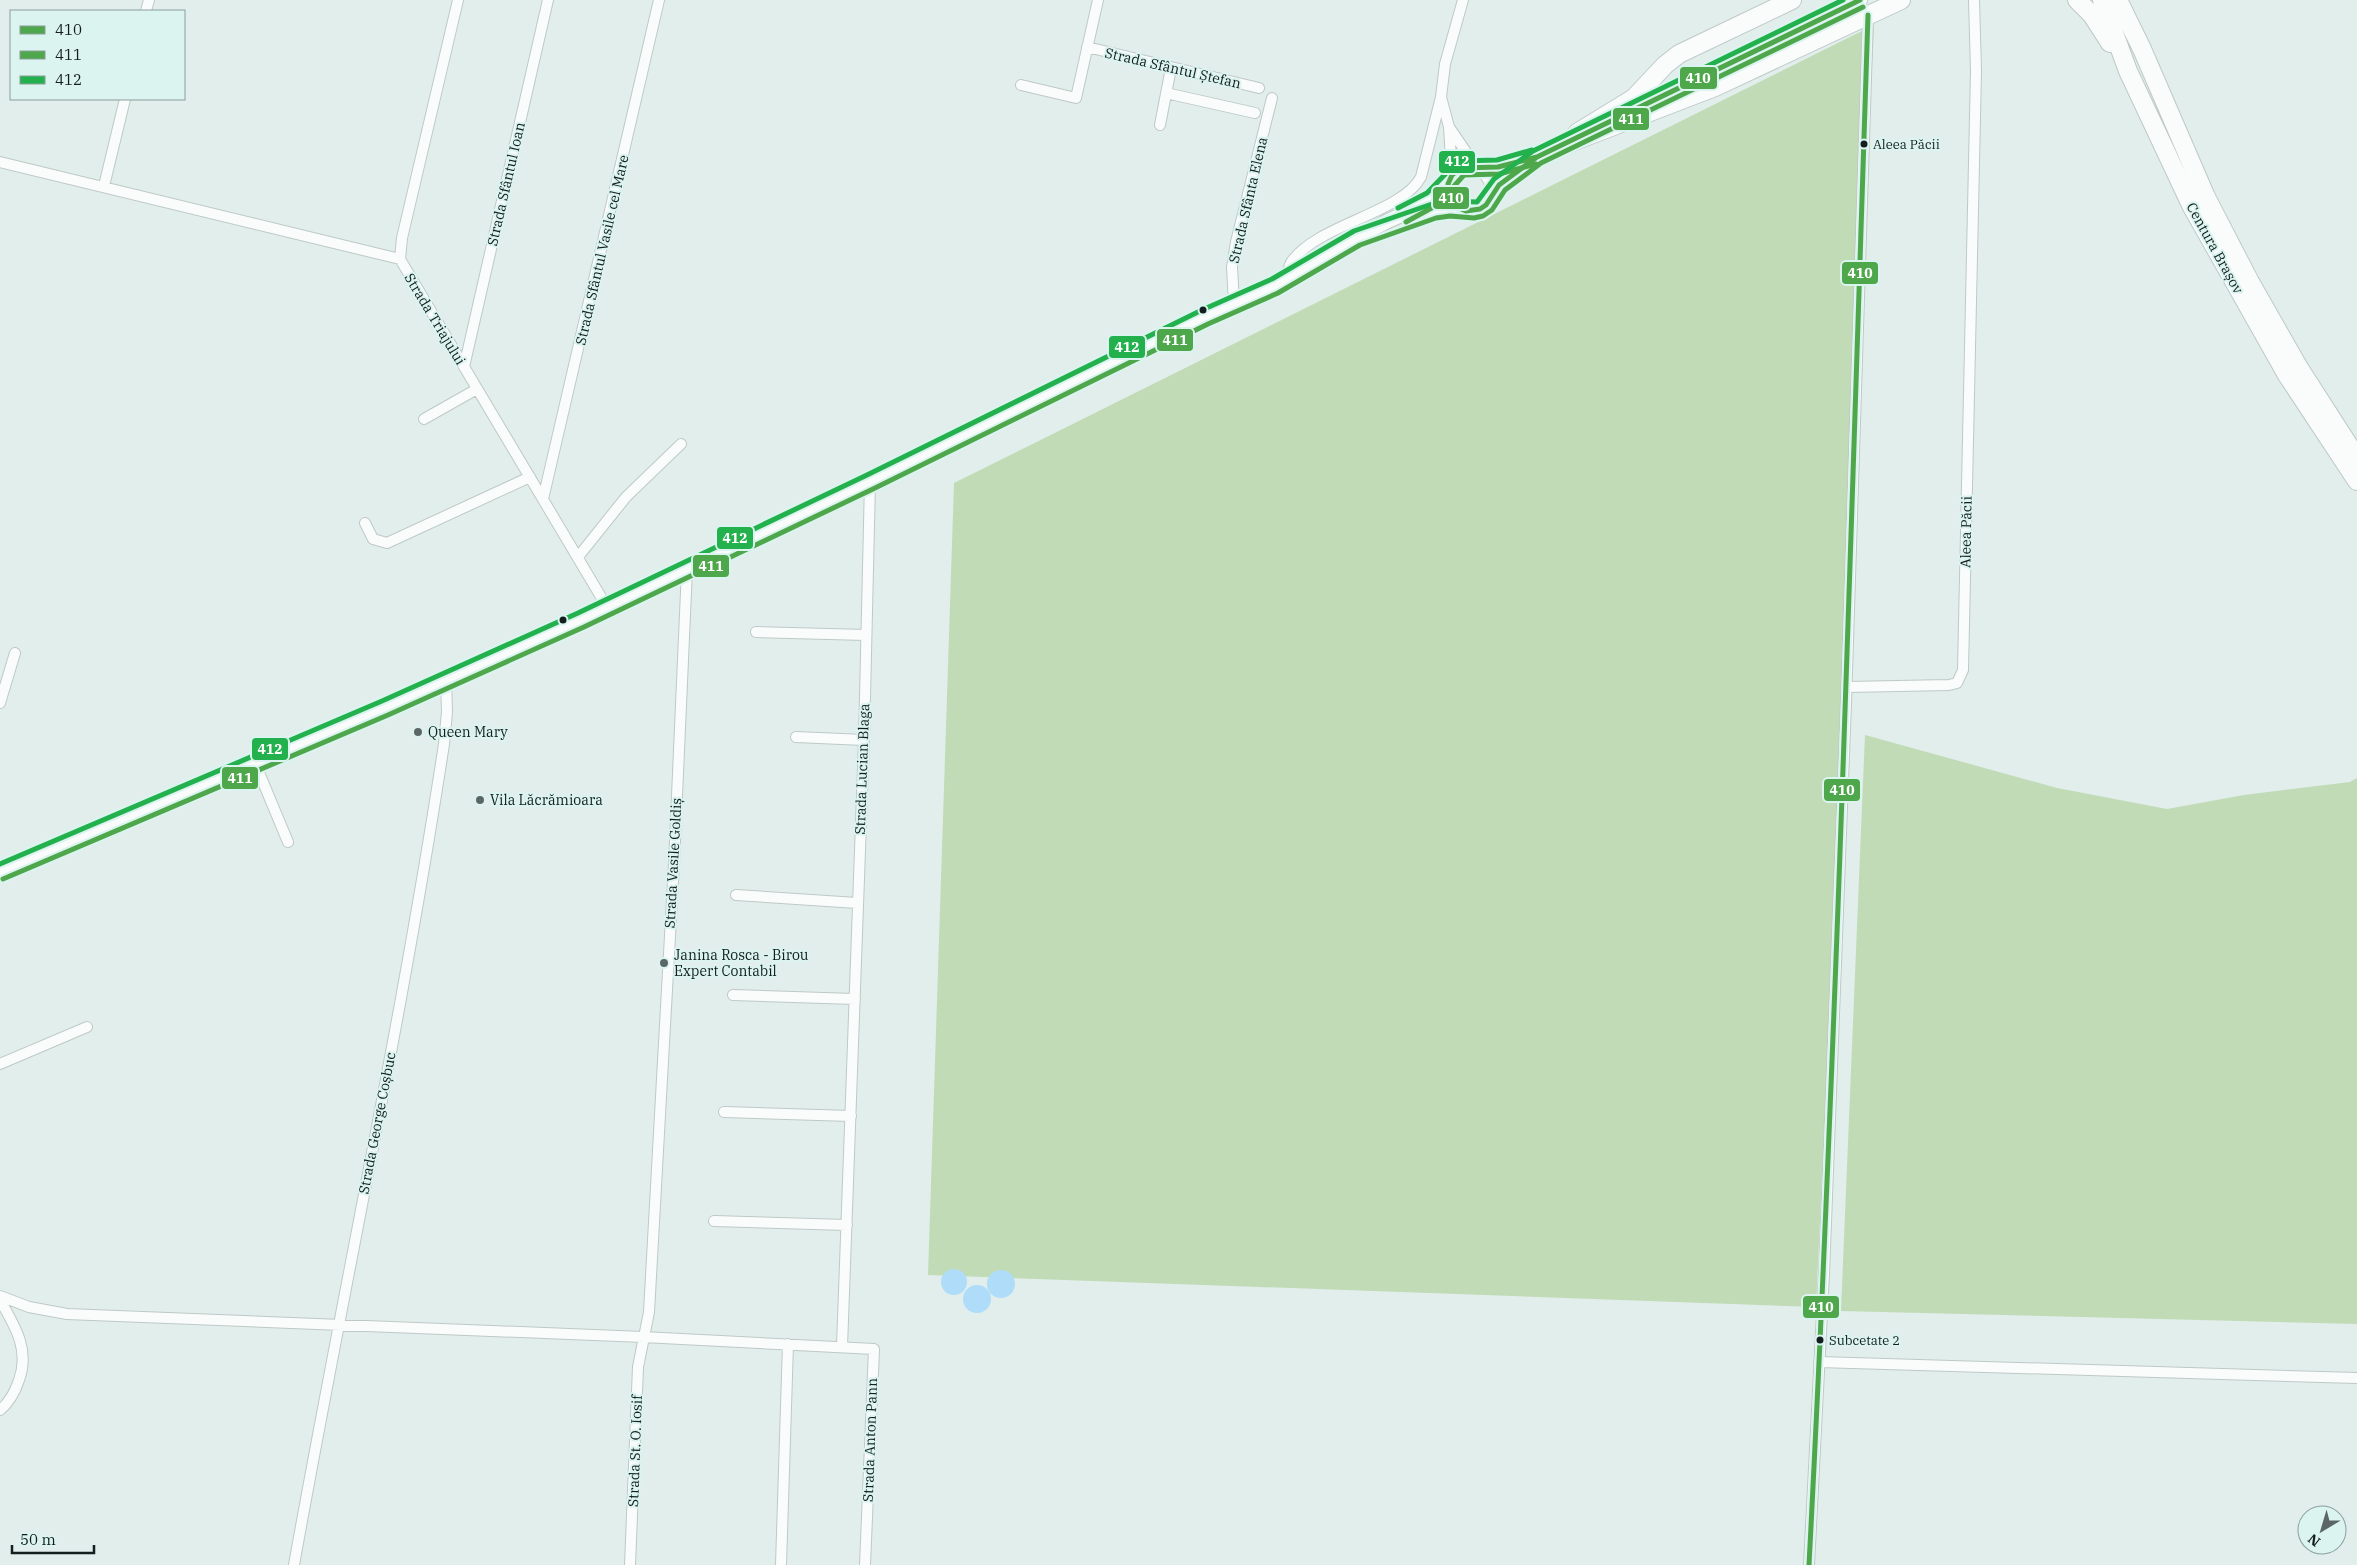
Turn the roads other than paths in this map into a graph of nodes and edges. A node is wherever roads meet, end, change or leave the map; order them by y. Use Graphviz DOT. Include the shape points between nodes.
graph roads {
  1 [pos="458,0"];
  2 [pos="548,0"];
  3 [pos="659,0"];
  4 [pos="1098,0"];
  5 [pos="1463,0"];
  6 [pos="1792,0"];
  7 [pos="1901,0"];
  8 [pos="1974,0"];
  9 [pos="2077,0"];
  10 [pos="2102,0"];
  11 [pos="2118,0"];
  12 [pos="2130,0"];
  13 [pos="1864,7"];
  14 [pos="1088,48"];
  15 [pos="2142,49"];
  16 [pos="1171,68"];
  17 [pos="2128,71"];
  18 [pos="1021,85"];
  19 [pos="1259,88"];
  20 [pos="1166,93"];
  21 [pos="1441,97"];
  22 [pos="1272,98"];
  23 [pos="125,100"];
  24 [pos="1255,113"];
  25 [pos="1160,125"];
  26 [pos="1449,128"];
  27 [pos="1544,153"];
  28 [pos="0,162"];
  29 [pos="1479,168"];
  30 [pos="1450,179"];
  31 [pos="104,186"];
  32 [pos="1492,192"];
  33 [pos="1459,208"];
  34 [pos="1357,238"];
  35 [pos="400,259"];
  36 [pos="1286,279"];
  37 [pos="1234,303"];
  38 [pos="464,367"];
  39 [pos="477,390"];
  40 [pos="424,419"];
  41 [pos="681,444"];
  42 [pos="2357,458"];
  43 [pos="530,478"];
  44 [pos="2357,481"];
  45 [pos="870,482"];
  46 [pos="543,499"];
  47 [pos="365,523"];
  48 [pos="578,557"];
  49 [pos="687,569"];
  50 [pos="607,607"];
  51 [pos="756,632"];
  52 [pos="866,635"];
  53 [pos="15,653"];
  54 [pos="446,680"];
  55 [pos="1847,687"];
  56 [pos="0,703"];
  57 [pos="796,737"];
  58 [pos="864,740"];
  59 [pos="255,763"];
  60 [pos="288,842"];
  61 [pos="0,872"];
  62 [pos="736,895"];
  63 [pos="857,903"];
  64 [pos="733,994"];
  65 [pos="855,999"];
  66 [pos="87,1027"];
  67 [pos="0,1064"];
  68 [pos="724,1112"];
  69 [pos="851,1116"];
  70 [pos="714,1221"];
  71 [pos="847,1225"];
  72 [pos="0,1298"];
  73 [pos="338,1324"];
  74 [pos="643,1337"];
  75 [pos="788,1344"];
  76 [pos="842,1347"];
  77 [pos="1819,1362"];
  78 [pos="2357,1378"];
  79 [pos="0,1410"];
  80 [pos="294,1565"];
  81 [pos="630,1565"];
  82 [pos="781,1565"];
  83 [pos="865,1565"];
  84 [pos="1809,1565"];
  1 -- 35 [label="street, Strada Triajului" via="402,238"];
  2 -- 38 [label="street, Strada Sfântul Ioan"];
  3 -- 46 [label="street, Strada Sfântul Vasile cel Mare"];
  4 -- 14 [label="street, Strada Sfântul Ștefan"];
  5 -- 21 [label="street"];
  6 -- 27 [label="highway" via="1679,54 1634,98"];
  7 -- 13 [label="highway"];
  8 -- 55 [label="street, Aleea Păcii" via="1976,71 1963,670 1957,683 1948,685"];
  9 -- 17 [label="highway" via="2102,30"];
  10 -- 17 [label="highway, Centura Brașov"];
  11 -- 15 [label="highway, Centura Brașov"];
  12 -- 15 [label="highway"];
  13 -- 27 [label="highway" via="1715,87"];
  13 -- 55 [label="street"];
  14 -- 16 [label="street, Strada Sfântul Ștefan"];
  14 -- 18 [label="street, Strada Sfântul Ștefan" via="1076,98"];
  15 -- 42 [label="highway, Centura Brașov" via="2206,197 2250,282 2299,368"];
  16 -- 19 [label="street, Strada Sfântul Ștefan"];
  16 -- 20 [label="street"];
  17 -- 44 [label="highway, Centura Brașov" via="2190,205 2300,397"];
  20 -- 24 [label="street"];
  20 -- 25 [label="street"];
  21 -- 26 [label="street"];
  21 -- 36 [label="street" via="1416,186 1402,197 1310,244 1290,262"];
  22 -- 37 [label="street, Strada Sfânta Elena" via="1236,242 1232,267"];
  23 -- 31 [label="street"];
  26 -- 29 [label="street"];
  26 -- 30 [label="street"];
  27 -- 29 [label="main road" via="1504,166"];
  27 -- 32 [label="main road"];
  28 -- 31 [label="street"];
  29 -- 30 [label="main road" via="1461,168"];
  29 -- 32 [label="main road" via="1491,181"];
  30 -- 33 [label="main road" via="1451,200"];
  30 -- 34 [label="main road" via="1425,204"];
  31 -- 35 [label="street"];
  32 -- 33 [label="main road" via="1480,209 1466,211"];
  33 -- 34 [label="main road" via="1426,214"];
  34 -- 36 [label="main road"];
  35 -- 38 [label="street, Strada Triajului"];
  36 -- 37 [label="main road"];
  37 -- 45 [label="main road"];
  38 -- 39 [label="street, Strada Triajului"];
  39 -- 40 [label="street"];
  39 -- 43 [label="street, Strada Triajului"];
  41 -- 48 [label="street" via="626,497"];
  43 -- 46 [label="street, Strada Triajului"];
  43 -- 47 [label="street" via="392,542 373,539"];
  45 -- 49 [label="main road"];
  45 -- 52 [label="street, Strada Lucian Blaga"];
  46 -- 48 [label="street, Strada Triajului"];
  48 -- 50 [label="street, Strada Triajului"];
  49 -- 50 [label="main road"];
  49 -- 74 [label="street, Strada Vasile Goldiș" via="649,1312"];
  50 -- 54 [label="main road"];
  51 -- 52 [label="street"];
  52 -- 58 [label="street, Strada Lucian Blaga"];
  53 -- 56 [label="street"];
  54 -- 59 [label="main road"];
  54 -- 73 [label="street, Strada George Coșbuc" via="444,744 421,889"];
  55 -- 77 [label="street"];
  57 -- 58 [label="street"];
  58 -- 63 [label="street, Strada Lucian Blaga"];
  59 -- 60 [label="street"];
  59 -- 61 [label="main road"];
  62 -- 63 [label="street"];
  63 -- 65 [label="street, Strada Lucian Blaga"];
  64 -- 65 [label="street"];
  65 -- 69 [label="street, Strada Lucian Blaga"];
  66 -- 67 [label="street"];
  68 -- 69 [label="street"];
  69 -- 71 [label="street, Strada Lucian Blaga"];
  70 -- 71 [label="street"];
  71 -- 76 [label="street, Strada Lucian Blaga"];
  72 -- 73 [label="street" via="67,1314"];
  72 -- 79 [label="street" via="18,1332 24,1352 22,1372 15,1390"];
  73 -- 74 [label="street"];
  73 -- 80 [label="street, Strada George Coșbuc"];
  74 -- 75 [label="street"];
  74 -- 81 [label="street, Strada St. O. Iosif" via="638,1367"];
  75 -- 76 [label="street"];
  75 -- 82 [label="street"];
  76 -- 83 [label="street, Strada Anton Pann" via="874,1349"];
  77 -- 78 [label="street"];
  77 -- 84 [label="street"];
}
